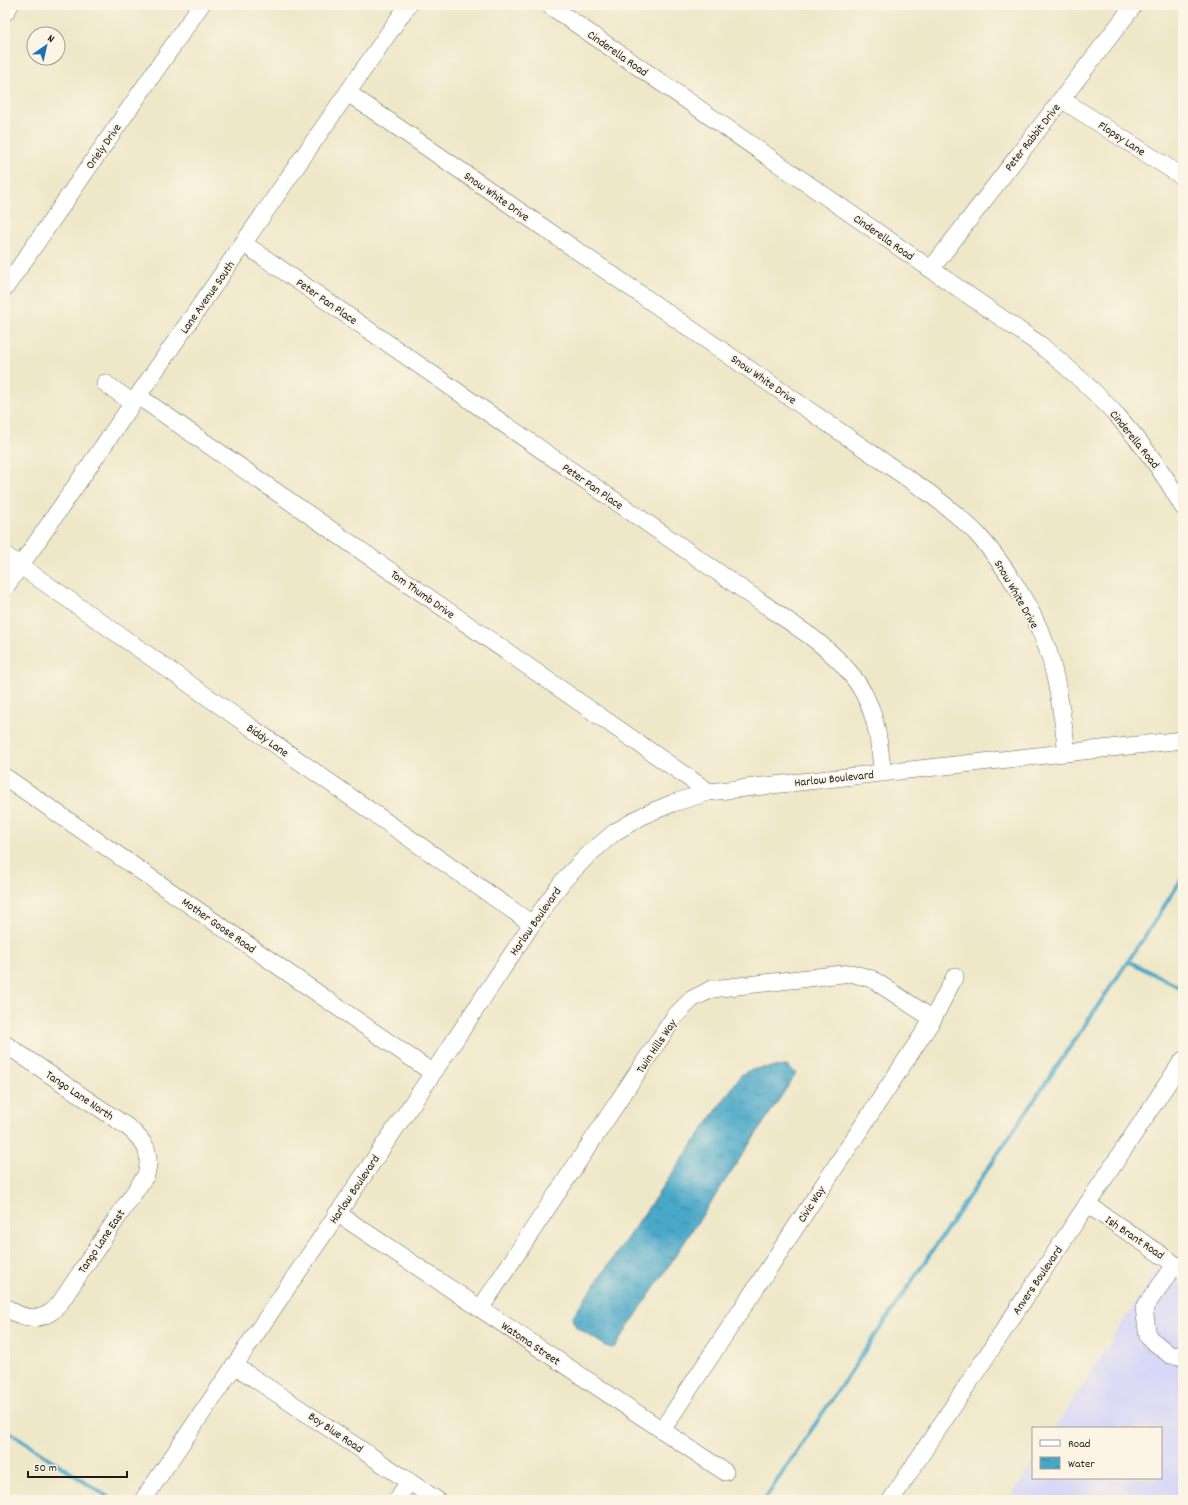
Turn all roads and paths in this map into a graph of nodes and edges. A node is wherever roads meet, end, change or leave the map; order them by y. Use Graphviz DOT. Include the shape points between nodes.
graph roads {
  1 [pos="10,5"];
  2 [pos="201,5"];
  3 [pos="408,5"];
  4 [pos="549,5"];
  5 [pos="1134,5"];
  6 [pos="5,13"];
  7 [pos="348,93"];
  8 [pos="1061,99"];
  9 [pos="1183,177"];
  10 [pos="244,243"];
  11 [pos="931,269"];
  12 [pos="5,288"];
  13 [pos="105,383"];
  14 [pos="135,399"];
  15 [pos="1183,507"];
  16 [pos="5,555"];
  17 [pos="21,566"];
  18 [pos="5,588"];
  19 [pos="1183,740"];
  20 [pos="1067,753"];
  21 [pos="883,773"];
  22 [pos="5,777"];
  23 [pos="709,792"];
  24 [pos="532,924"];
  25 [pos="955,976"];
  26 [pos="934,1019"];
  27 [pos="5,1044"];
  28 [pos="1183,1060"];
  29 [pos="432,1073"];
  30 [pos="148,1153"];
  31 [pos="1087,1204"];
  32 [pos="337,1213"];
  33 [pos="1179,1267"];
  34 [pos="5,1308"];
  35 [pos="480,1309"];
  36 [pos="1183,1356"];
  37 [pos="234,1365"];
  38 [pos="662,1430"];
  39 [pos="725,1472"];
  40 [pos="409,1481"];
  41 [pos="143,1500"];
  42 [pos="397,1500"];
  43 [pos="437,1500"];
  44 [pos="890,1500"];
  1 -- 6 [label="street"];
  2 -- 12 [label="street, Oriely Drive"];
  3 -- 7 [label="street, Lane Avenue South"];
  4 -- 11 [label="street, Cinderella Road"];
  5 -- 8 [label="street, Peter Rabbit Drive"];
  7 -- 10 [label="street, Lane Avenue South"];
  7 -- 20 [label="street, Snow White Drive" via="929,493 977,534 1011,579 1033,618 1049,656 1061,703"];
  8 -- 9 [label="street, Flopsy Lane"];
  8 -- 11 [label="street, Peter Rabbit Drive"];
  10 -- 14 [label="street, Lane Avenue South"];
  10 -- 21 [label="street, Peter Pan Place" via="832,653 847,668 868,700"];
  11 -- 15 [label="street, Cinderella Road" via="1039,344 1109,406 1151,456"];
  13 -- 14 [label="street, Tom Thumb Drive"];
  14 -- 17 [label="street, Lane Avenue South"];
  14 -- 23 [label="street, Tom Thumb Drive"];
  16 -- 17 [label="street, Biddy Lane"];
  17 -- 18 [label="street, Lane Avenue South"];
  17 -- 24 [label="street, Biddy Lane"];
  19 -- 20 [label="street, Harlow Boulevard"];
  20 -- 21 [label="street, Harlow Boulevard"];
  21 -- 23 [label="street, Harlow Boulevard"];
  22 -- 29 [label="street, Mother Goose Road"];
  23 -- 24 [label="street, Harlow Boulevard" via="644,815 615,832 563,881"];
  24 -- 29 [label="street, Harlow Boulevard"];
  25 -- 26 [label="street, Civic Way"];
  26 -- 35 [label="street, Twin Hills Way" via="872,979 851,973 712,989 692,999 676,1016"];
  26 -- 38 [label="street, Civic Way"];
  27 -- 30 [label="street, Tango Lane North" via="129,1128 142,1139"];
  28 -- 31 [label="street, Anvers Boulevard"];
  29 -- 32 [label="street, Harlow Boulevard"];
  30 -- 34 [label="street, Tango Lane East" via="146,1175 50,1313 38,1318 25,1317"];
  31 -- 33 [label="street, Ish Brant Road"];
  31 -- 44 [label="street, Anvers Boulevard"];
  32 -- 35 [label="street, Watoma Street"];
  32 -- 37 [label="street, Harlow Boulevard"];
  33 -- 36 [label="street" via="1144,1308 1148,1337 1170,1355"];
  35 -- 38 [label="street, Watoma Street"];
  37 -- 40 [label="street, Boy Blue Road"];
  37 -- 41 [label="street, Harlow Boulevard"];
  38 -- 39 [label="street, Watoma Street"];
  40 -- 42 [label="street"];
  40 -- 43 [label="street, Boy Blue Road"];
}
